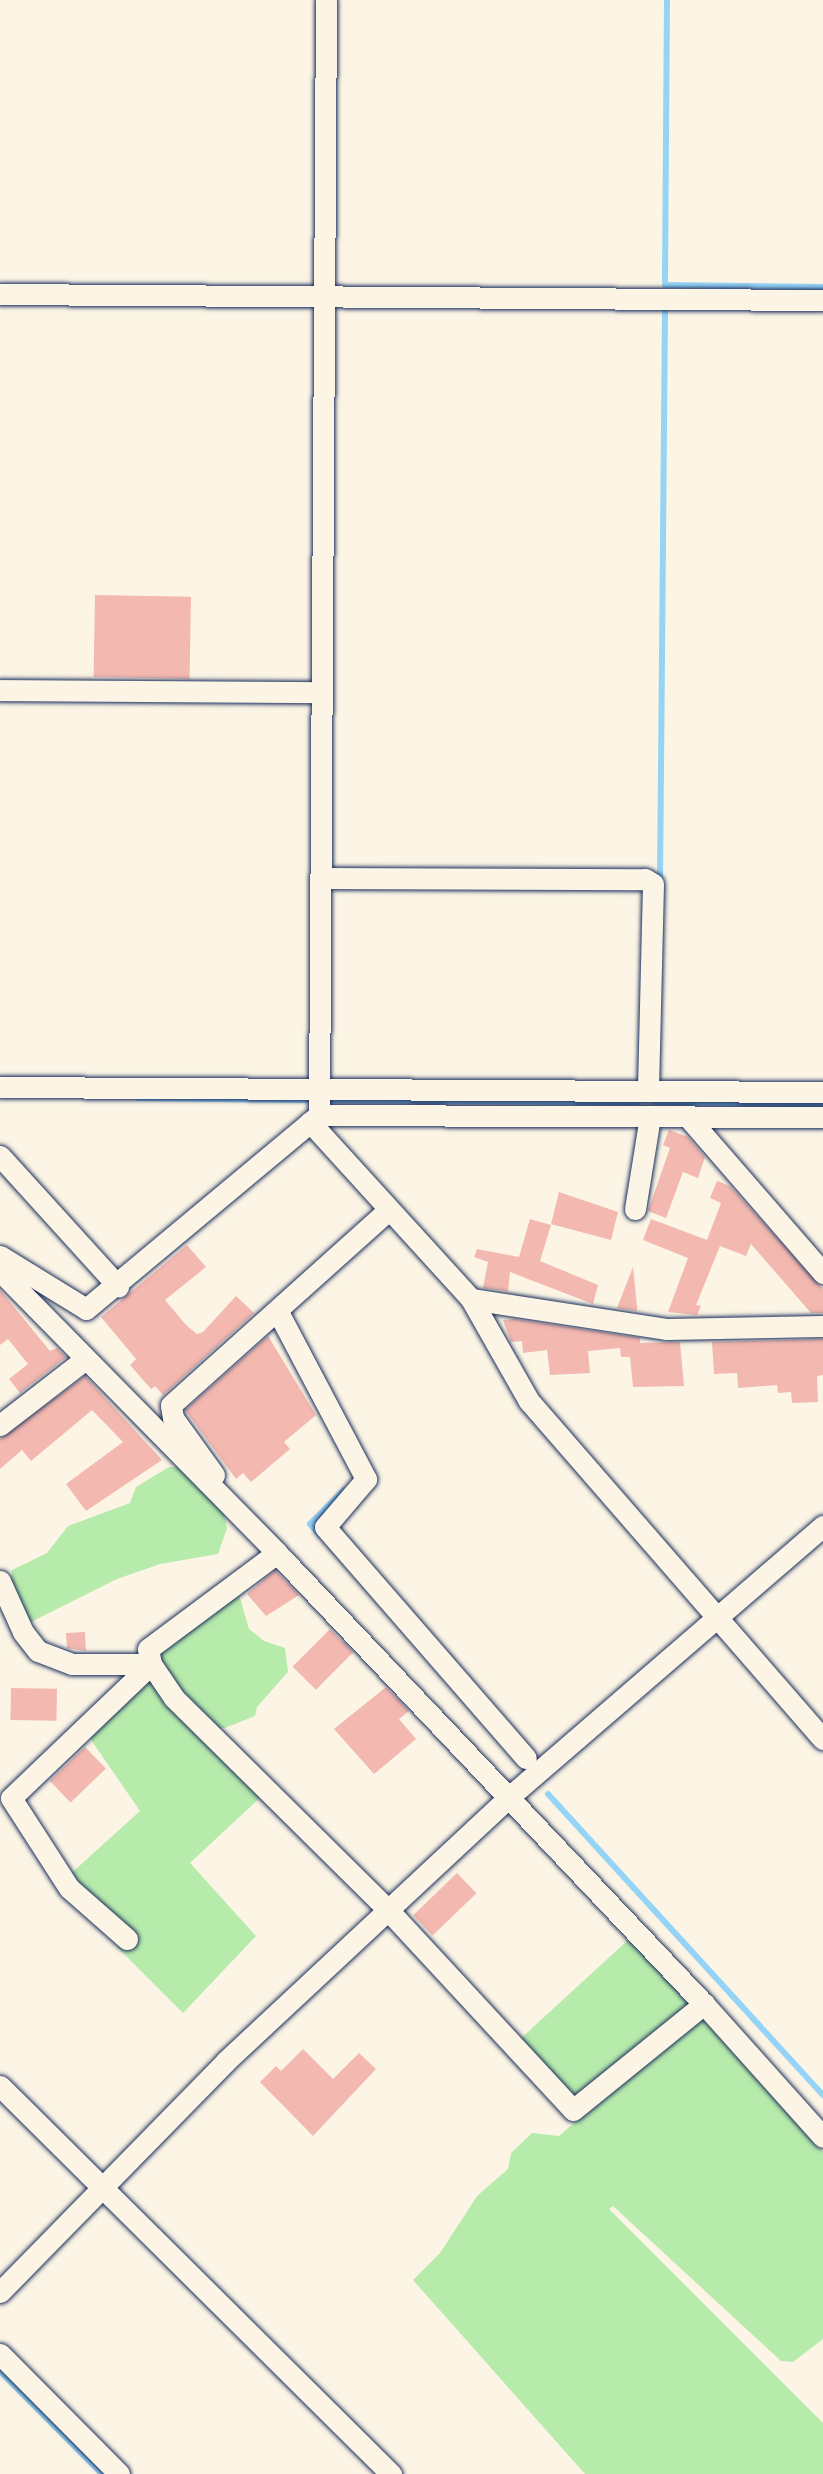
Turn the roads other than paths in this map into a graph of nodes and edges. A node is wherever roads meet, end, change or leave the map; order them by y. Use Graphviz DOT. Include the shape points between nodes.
graph roads {
  1 [pos="326,0"];
  2 [pos="0,294"];
  3 [pos="323,295"];
  4 [pos="823,300"];
  5 [pos="0,690"];
  6 [pos="321,692"];
  7 [pos="320,878"];
  8 [pos="0,1087"];
  9 [pos="319,1088"];
  10 [pos="648,1091"];
  11 [pos="823,1092"];
  12 [pos="650,1116"];
  13 [pos="687,1116"];
  14 [pos="823,1117"];
  15 [pos="314,1118"];
  16 [pos="0,1156"];
  17 [pos="635,1209"];
  18 [pos="387,1211"];
  19 [pos="1,1270"];
  20 [pos="823,1273"];
  21 [pos="118,1286"];
  22 [pos="471,1299"];
  23 [pos="278,1312"];
  24 [pos="823,1326"];
  25 [pos="84,1360"];
  26 [pos="0,1425"];
  27 [pos="211,1484"];
  28 [pos="823,1526"];
  29 [pos="277,1553"];
  30 [pos="0,1581"];
  31 [pos="717,1617"];
  32 [pos="151,1664"];
  33 [pos="823,1739"];
  34 [pos="526,1758"];
  35 [pos="509,1797"];
  36 [pos="388,1910"];
  37 [pos="127,1940"];
  38 [pos="704,2004"];
  39 [pos="0,2086"];
  40 [pos="823,2137"];
  41 [pos="102,2187"];
  42 [pos="0,2292"];
  43 [pos="0,2354"];
  44 [pos="119,2474"];
  45 [pos="391,2474"];
  1 -- 3 [label="street"];
  2 -- 3 [label="street"];
  3 -- 4 [label="street"];
  3 -- 6 [label="street"];
  5 -- 6 [label="street"];
  6 -- 7 [label="street"];
  7 -- 9 [label="street"];
  7 -- 10 [label="street" via="645,879 653,884"];
  8 -- 9 [label="street"];
  9 -- 10 [label="street"];
  9 -- 15 [label="street"];
  10 -- 11 [label="street"];
  12 -- 13 [label="street"];
  12 -- 15 [label="street"];
  12 -- 17 [label="street"];
  13 -- 14 [label="street"];
  13 -- 20 [label="street"];
  15 -- 18 [label="street"];
  15 -- 21 [label="street"];
  16 -- 21 [label="street"];
  18 -- 22 [label="street"];
  18 -- 23 [label="street"];
  19 -- 21 [label="street" via="86,1309"];
  19 -- 25 [label="street"];
  22 -- 24 [label="street" via="666,1329"];
  22 -- 31 [label="street" via="529,1401"];
  23 -- 27 [label="street" via="171,1405 173,1418 215,1471"];
  23 -- 34 [label="street" via="366,1479 325,1527"];
  25 -- 26 [label="street"];
  25 -- 27 [label="street"];
  27 -- 29 [label="street"];
  28 -- 31 [label="street"];
  29 -- 32 [label="street" via="148,1649"];
  29 -- 35 [label="street"];
  30 -- 32 [label="street" via="23,1632 38,1651 72,1664"];
  31 -- 33 [label="street"];
  31 -- 35 [label="street"];
  32 -- 36 [label="street" via="174,1698"];
  32 -- 37 [label="street" via="11,1798 69,1888"];
  35 -- 36 [label="street"];
  35 -- 38 [label="street"];
  36 -- 38 [label="street" via="573,2110"];
  36 -- 41 [label="street" via="226,2061"];
  38 -- 40 [label="street"];
  39 -- 41 [label="street"];
  41 -- 42 [label="street"];
  41 -- 45 [label="street"];
  43 -- 44 [label="street"];
}
